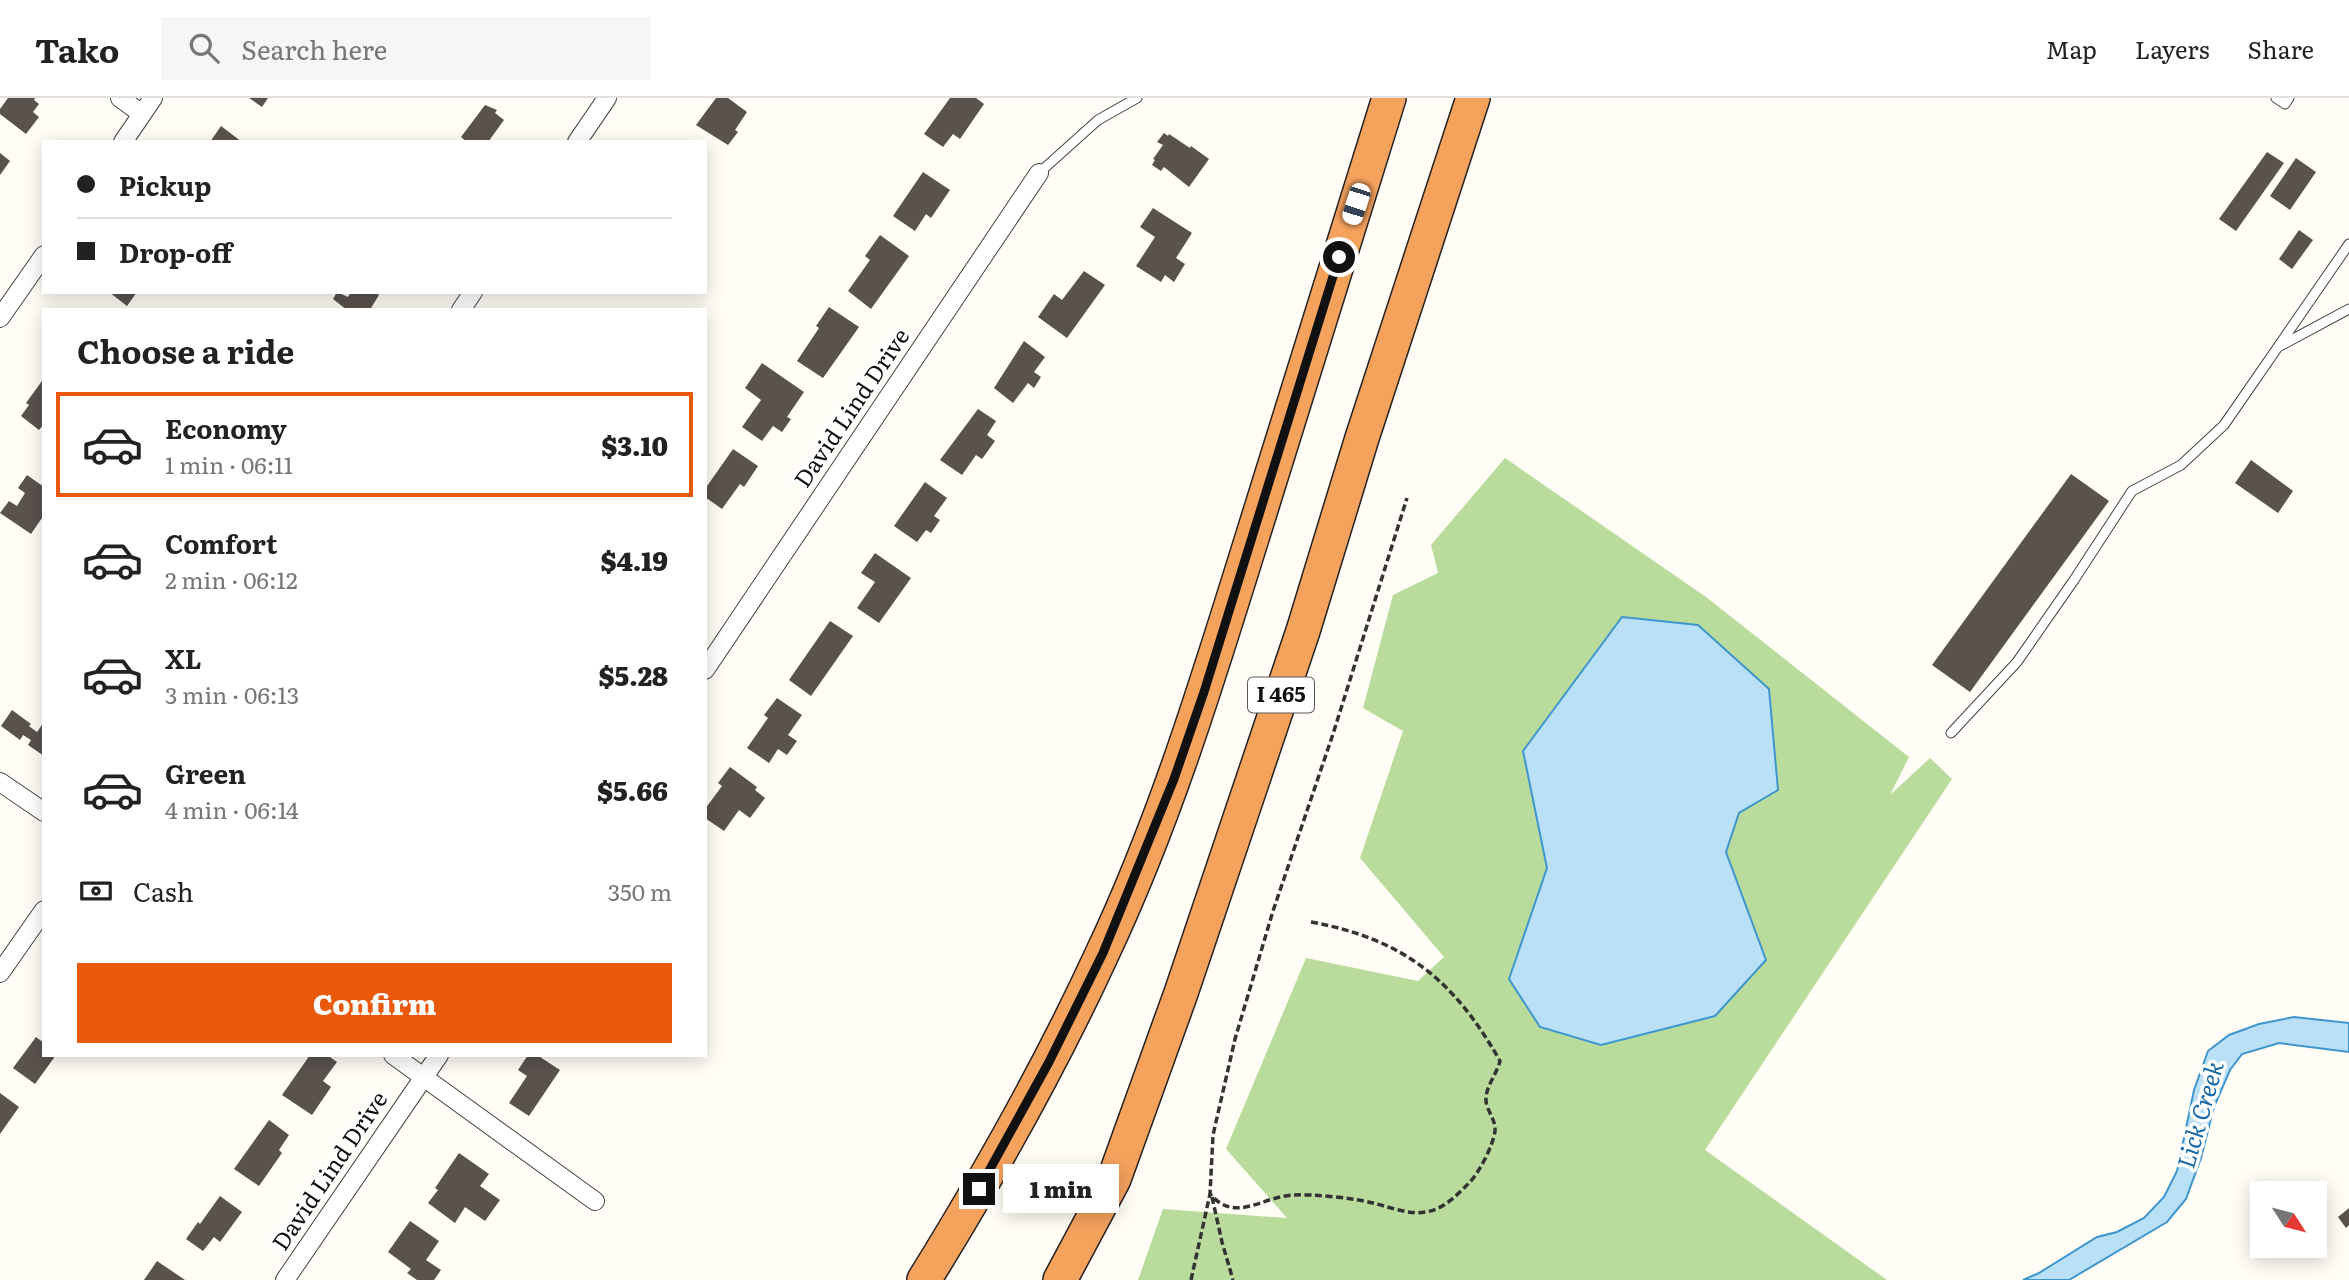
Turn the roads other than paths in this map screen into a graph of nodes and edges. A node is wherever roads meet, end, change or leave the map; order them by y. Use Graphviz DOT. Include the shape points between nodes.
graph roads {
  1 [pos="120,98"];
  2 [pos="153,98"];
  3 [pos="607,98"];
  4 [pos="1137,98"];
  5 [pos="1389,98"];
  6 [pos="1473,98"];
  7 [pos="2276,98"];
  8 [pos="2289,98"];
  9 [pos="142,114"];
  10 [pos="124,140"];
  11 [pos="578,140"];
  12 [pos="1039,173"];
  13 [pos="2349,244"];
  14 [pos="42,258"];
  15 [pos="2349,309"];
  16 [pos="0,318"];
  17 [pos="2278,347"];
  18 [pos="707,667"];
  19 [pos="1951,733"];
  20 [pos="0,782"];
  21 [pos="42,811"];
  22 [pos="42,913"];
  23 [pos="0,972"];
  24 [pos="396,1057"];
  25 [pos="438,1057"];
  26 [pos="424,1077"];
  27 [pos="595,1201"];
  28 [pos="285,1280"];
  29 [pos="923,1280"];
  30 [pos="1060,1280"];
  1 -- 9 [label="street"];
  2 -- 9 [label="street"];
  3 -- 11 [label="street"];
  4 -- 12 [label="lane" via="1098,120"];
  5 -- 29 [label="highway" via="1204,692 1145,853 1061,1040 968,1210"];
  6 -- 30 [label="highway, I 465" via="1303,631 1181,993 1114,1179"];
  7 -- 8 [label="lane" via="2285,104"];
  9 -- 10 [label="street"];
  12 -- 18 [label="street, David Lind Drive"];
  13 -- 17 [label="lane"];
  14 -- 16 [label="street"];
  15 -- 17 [label="lane"];
  17 -- 19 [label="lane" via="2224,425 2181,465 2132,491 2017,662"];
  20 -- 21 [label="street"];
  22 -- 23 [label="street"];
  24 -- 26 [label="street"];
  25 -- 26 [label="street, David Lind Drive"];
  26 -- 27 [label="street"];
  26 -- 28 [label="street, David Lind Drive"];
}
